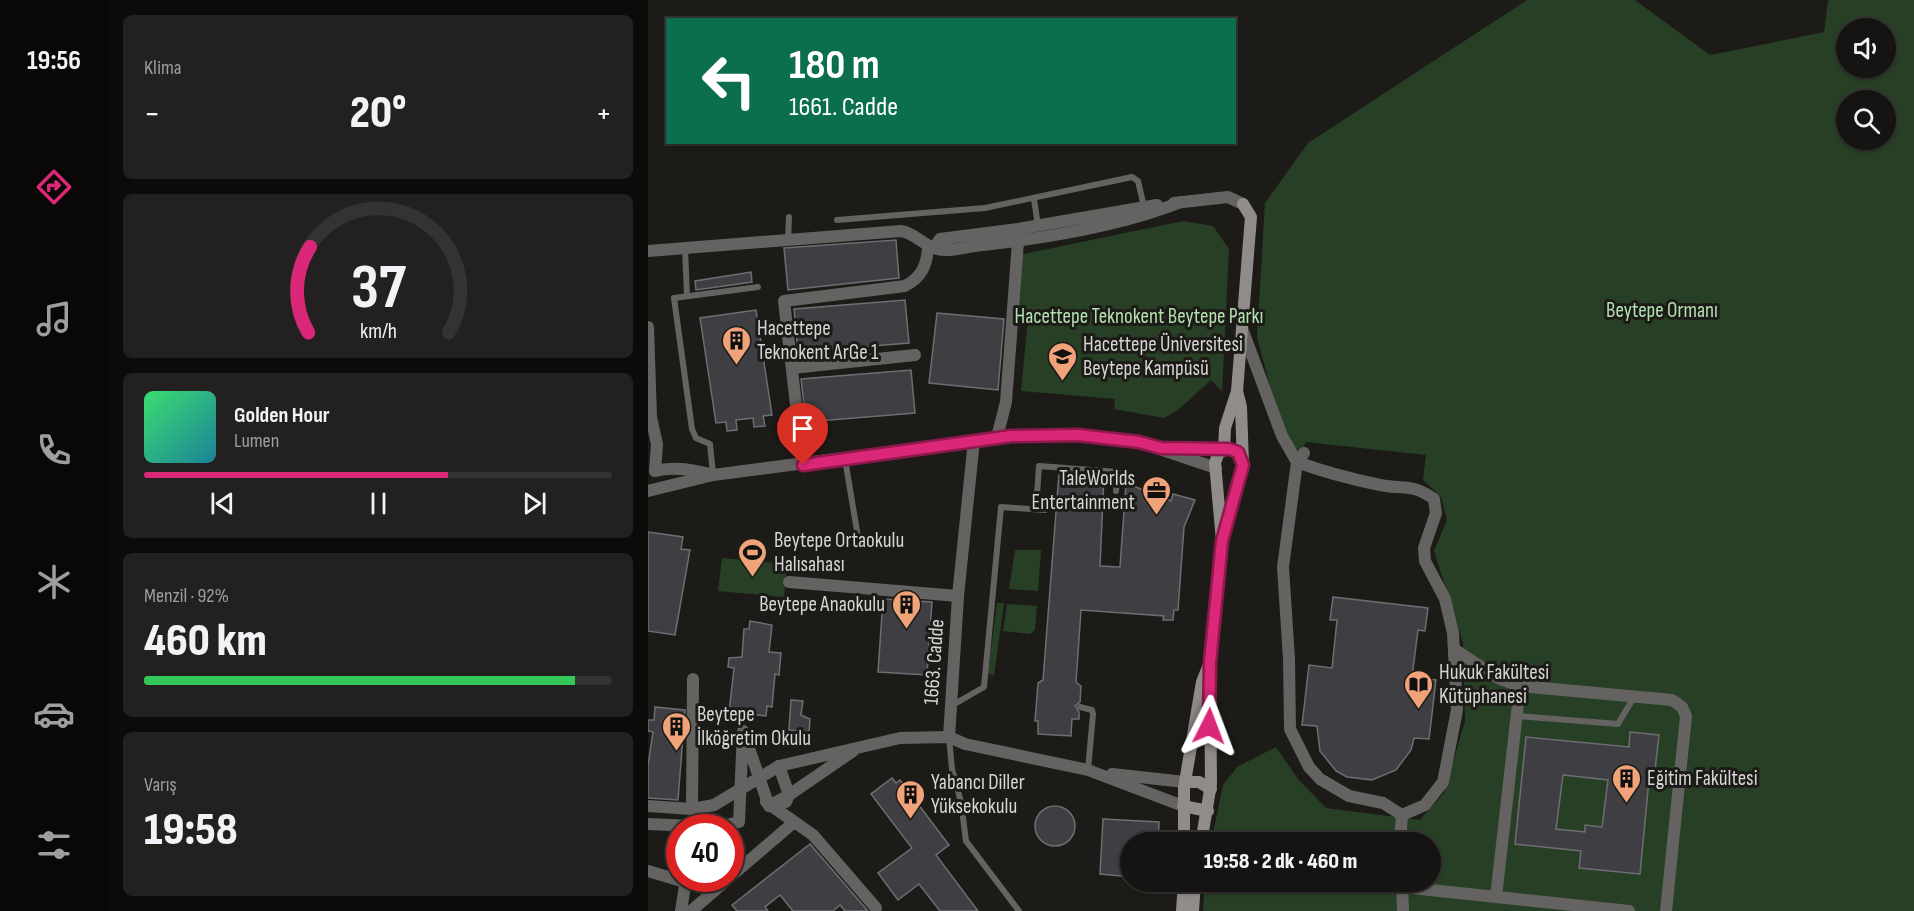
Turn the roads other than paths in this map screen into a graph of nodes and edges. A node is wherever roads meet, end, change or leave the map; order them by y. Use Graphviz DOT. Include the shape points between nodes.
graph roads {
  1 [pos="1034,200"];
  2 [pos="1181,202"];
  3 [pos="1144,207"];
  4 [pos="789,217"];
  5 [pos="837,220"];
  6 [pos="1038,225"];
  7 [pos="788,240"];
  8 [pos="1018,242"];
  9 [pos="931,247"];
  10 [pos="685,248"];
  11 [pos="648,250"];
  12 [pos="758,287"];
  13 [pos="687,296"];
  14 [pos="648,327"];
  15 [pos="1243,332"];
  16 [pos="915,355"];
  17 [pos="792,368"];
  18 [pos="1237,391"];
  19 [pos="649,423"];
  20 [pos="997,437"];
  21 [pos="974,440"];
  22 [pos="1161,448"];
  23 [pos="1223,450"];
  24 [pos="1241,455"];
  25 [pos="1300,458"];
  26 [pos="845,459"];
  27 [pos="803,465"];
  28 [pos="651,468"];
  29 [pos="1216,468"];
  30 [pos="1239,473"];
  31 [pos="713,475"];
  32 [pos="1116,490"];
  33 [pos="649,491"];
  34 [pos="1036,510"];
  35 [pos="1045,510"];
  36 [pos="1222,541"];
  37 [pos="859,543"];
  38 [pos="789,582"];
  39 [pos="958,596"];
  40 [pos="1454,649"];
  41 [pos="1210,662"];
  42 [pos="693,679"];
  43 [pos="1520,686"];
  44 [pos="1634,697"];
  45 [pos="950,706"];
  46 [pos="1080,706"];
  47 [pos="1516,716"];
  48 [pos="949,736"];
  49 [pos="858,746"];
  50 [pos="779,766"];
  51 [pos="1092,771"];
  52 [pos="1185,782"];
  53 [pos="753,784"];
  54 [pos="1211,789"];
  55 [pos="789,795"];
  56 [pos="648,806"];
  57 [pos="769,806"];
  58 [pos="1183,806"];
  59 [pos="692,809"];
  60 [pos="1208,811"];
  61 [pos="739,814"];
  62 [pos="780,814"];
  63 [pos="1402,815"];
  64 [pos="793,823"];
  65 [pos="648,824"];
  66 [pos="666,826"];
  67 [pos="1184,832"];
  68 [pos="1203,832"];
  69 [pos="1401,832"];
  70 [pos="744,865"];
  71 [pos="648,871"];
  72 [pos="666,876"];
  73 [pos="1441,890"];
  74 [pos="684,892"];
  75 [pos="713,892"];
  76 [pos="1183,892"];
  77 [pos="1195,892"];
  78 [pos="1402,892"];
  79 [pos="1496,897"];
  80 [pos="876,908"];
  81 [pos="681,911"];
  82 [pos="691,911"];
  83 [pos="1019,911"];
  84 [pos="1182,911"];
  85 [pos="1193,911"];
  86 [pos="1403,911"];
  87 [pos="1629,911"];
  88 [pos="1666,911"];
  1 -- 3 [label="lane" via="1132,177 1138,181"];
  1 -- 5 [label="lane" via="985,208"];
  1 -- 6 [label="lane"];
  2 -- 3 [label="street"];
  2 -- 8 [label="street" via="1142,216"];
  2 -- 15 [label="street" via="1228,197 1244,204 1251,217"];
  3 -- 6 [label="street"];
  4 -- 7 [label="lane"];
  6 -- 9 [label="street" via="940,238"];
  7 -- 9 [label="street" via="901,231"];
  7 -- 10 [label="street"];
  8 -- 9 [label="street" via="943,250"];
  8 -- 20 [label="street" via="1006,402"];
  9 -- 17 [label="street" via="925,267 916,280 905,286 784,301"];
  10 -- 11 [label="street"];
  10 -- 13 [label="lane"];
  12 -- 13 [label="lane"];
  13 -- 31 [label="lane" via="674,298 692,429 696,438 710,444"];
  14 -- 19 [label="street"];
  15 -- 18 [label="street"];
  15 -- 25 [label="street" via="1282,436"];
  16 -- 17 [label="street"];
  17 -- 27 [label="street"];
  18 -- 23 [label="street" via="1225,428"];
  18 -- 24 [label="street"];
  19 -- 28 [label="street" via="657,444"];
  20 -- 21 [label="street"];
  20 -- 22 [label="street" via="1078,435"];
  21 -- 26 [label="street"];
  21 -- 39 [label="street, 1663. Cadde"];
  22 -- 23 [label="street"];
  22 -- 29 [label="street"];
  23 -- 24 [label="street"];
  23 -- 29 [label="street" via="1216,458"];
  24 -- 30 [label="street" via="1243,465"];
  25 -- 40 [label="street" via="1331,474 1416,488 1434,499 1436,513 1424,548 1425,561 1445,599"];
  25 -- 63 [label="street" via="1283,567 1290,729 1320,780 1349,796 1383,803"];
  26 -- 27 [label="street"];
  26 -- 37 [label="lane"];
  27 -- 31 [label="street"];
  28 -- 31 [label="street"];
  28 -- 33 [label="street" via="657,479"];
  29 -- 30 [label="street" via="1226,476"];
  29 -- 36 [label="street"];
  30 -- 36 [label="street"];
  31 -- 33 [label="street"];
  32 -- 34 [label="lane" via="1118,472 1039,466"];
  34 -- 35 [label="lane"];
  34 -- 45 [label="lane" via="1001,507 984,687"];
  36 -- 41 [label="street"];
  38 -- 39 [label="street"];
  39 -- 45 [label="street, 1663. Cadde"];
  40 -- 43 [label="street" via="1498,678"];
  40 -- 63 [label="street" via="1457,710 1443,782 1425,805"];
  41 -- 52 [label="street" via="1202,682"];
  41 -- 54 [label="street"];
  42 -- 59 [label="street"];
  43 -- 44 [label="street"];
  43 -- 47 [label="street"];
  44 -- 47 [label="lane" via="1618,724"];
  44 -- 88 [label="street" via="1672,700 1686,716"];
  45 -- 48 [label="street, 1663. Cadde"];
  46 -- 51 [label="lane" via="1093,714"];
  47 -- 79 [label="street"];
  48 -- 49 [label="street" via="900,738"];
  48 -- 51 [label="street, 1663. Cadde" via="966,744"];
  48 -- 83 [label="lane" via="966,841"];
  49 -- 50 [label="street"];
  49 -- 55 [label="street"];
  50 -- 53 [label="street"];
  50 -- 55 [label="street"];
  51 -- 52 [label="street, 1663. Cadde"];
  51 -- 58 [label="street, 1663. Cadde"];
  52 -- 54 [label="street" via="1199,782"];
  52 -- 58 [label="street"];
  53 -- 57 [label="street"];
  53 -- 59 [label="street" via="714,805"];
  54 -- 60 [label="street"];
  55 -- 57 [label="street"];
  55 -- 62 [label="street"];
  56 -- 59 [label="street"];
  57 -- 61 [label="street" via="742,731"];
  57 -- 62 [label="street"];
  58 -- 60 [label="street"];
  58 -- 67 [label="street"];
  60 -- 68 [label="street"];
  62 -- 64 [label="street"];
  63 -- 69 [label="street"];
  64 -- 70 [label="street"];
  64 -- 80 [label="street" via="813,836"];
  65 -- 66 [label="street"];
  71 -- 72 [label="street"];
  73 -- 79 [label="street"];
  74 -- 81 [label="street"];
  75 -- 82 [label="street"];
  76 -- 84 [label="street"];
  77 -- 85 [label="street"];
  78 -- 86 [label="street"];
  79 -- 87 [label="street"];
}
